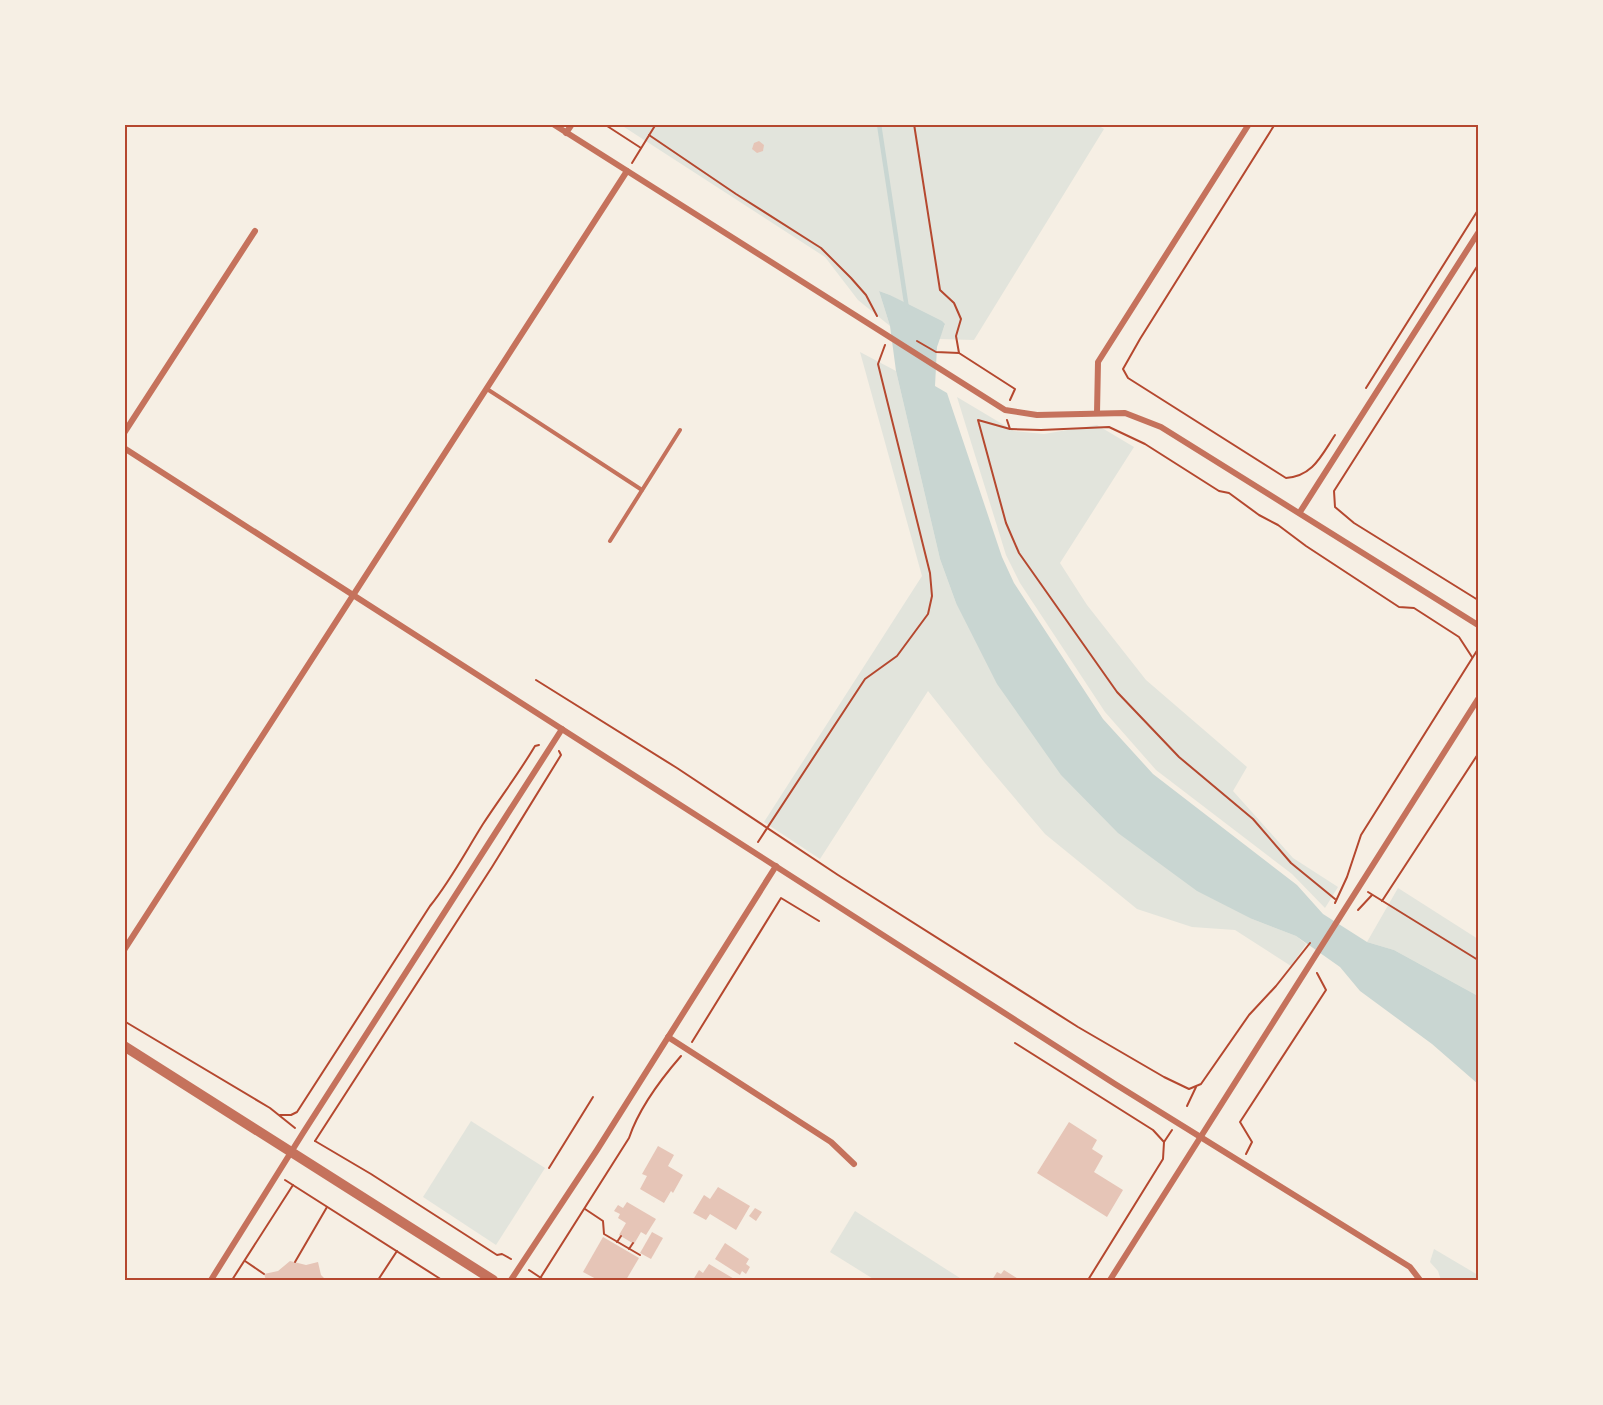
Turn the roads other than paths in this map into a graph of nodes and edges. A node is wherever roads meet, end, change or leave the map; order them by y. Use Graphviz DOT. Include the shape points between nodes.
graph roads {
  1 [pos="553,124"];
  2 [pos="572,124"];
  3 [pos="1250,124"];
  4 [pos="566,133"];
  5 [pos="627,171"];
  6 [pos="255,231"];
  7 [pos="1479,233"];
  8 [pos="487,389"];
  9 [pos="1097,413"];
  10 [pos="680,430"];
  11 [pos="124,433"];
  12 [pos="124,448"];
  13 [pos="642,490"];
  14 [pos="1300,512"];
  15 [pos="610,541"];
  16 [pos="354,595"];
  17 [pos="1479,625"];
  18 [pos="1479,699"];
  19 [pos="562,729"];
  20 [pos="776,866"];
  21 [pos="124,950"];
  22 [pos="668,1038"];
  23 [pos="124,1046"];
  24 [pos="1201,1136"];
  25 [pos="291,1153"];
  26 [pos="854,1164"];
  27 [pos="1420,1280"];
  28 [pos="212,1281"];
  29 [pos="493,1281"];
  30 [pos="511,1281"];
  31 [pos="1110,1281"];
  1 -- 4 [label="street"];
  2 -- 4 [label="street"];
  3 -- 9 [label="street" via="1098,362"];
  4 -- 5 [label="street"];
  5 -- 8 [label="street"];
  5 -- 9 [label="street" via="1005,410 1037,415"];
  6 -- 11 [label="street"];
  7 -- 14 [label="street"];
  8 -- 13 [label="lane"];
  8 -- 16 [label="street"];
  9 -- 14 [label="street" via="1125,413 1161,427"];
  10 -- 13 [label="lane"];
  12 -- 16 [label="street"];
  13 -- 15 [label="lane"];
  14 -- 17 [label="street"];
  16 -- 19 [label="street"];
  16 -- 21 [label="street"];
  18 -- 24 [label="street"];
  19 -- 20 [label="street"];
  19 -- 25 [label="street"];
  20 -- 22 [label="street"];
  20 -- 24 [label="street"];
  22 -- 26 [label="street" via="831,1142"];
  22 -- 30 [label="street"];
  23 -- 25 [label="street"];
  24 -- 27 [label="street" via="1410,1267"];
  24 -- 31 [label="street"];
  25 -- 28 [label="street"];
  25 -- 29 [label="street"];
}
